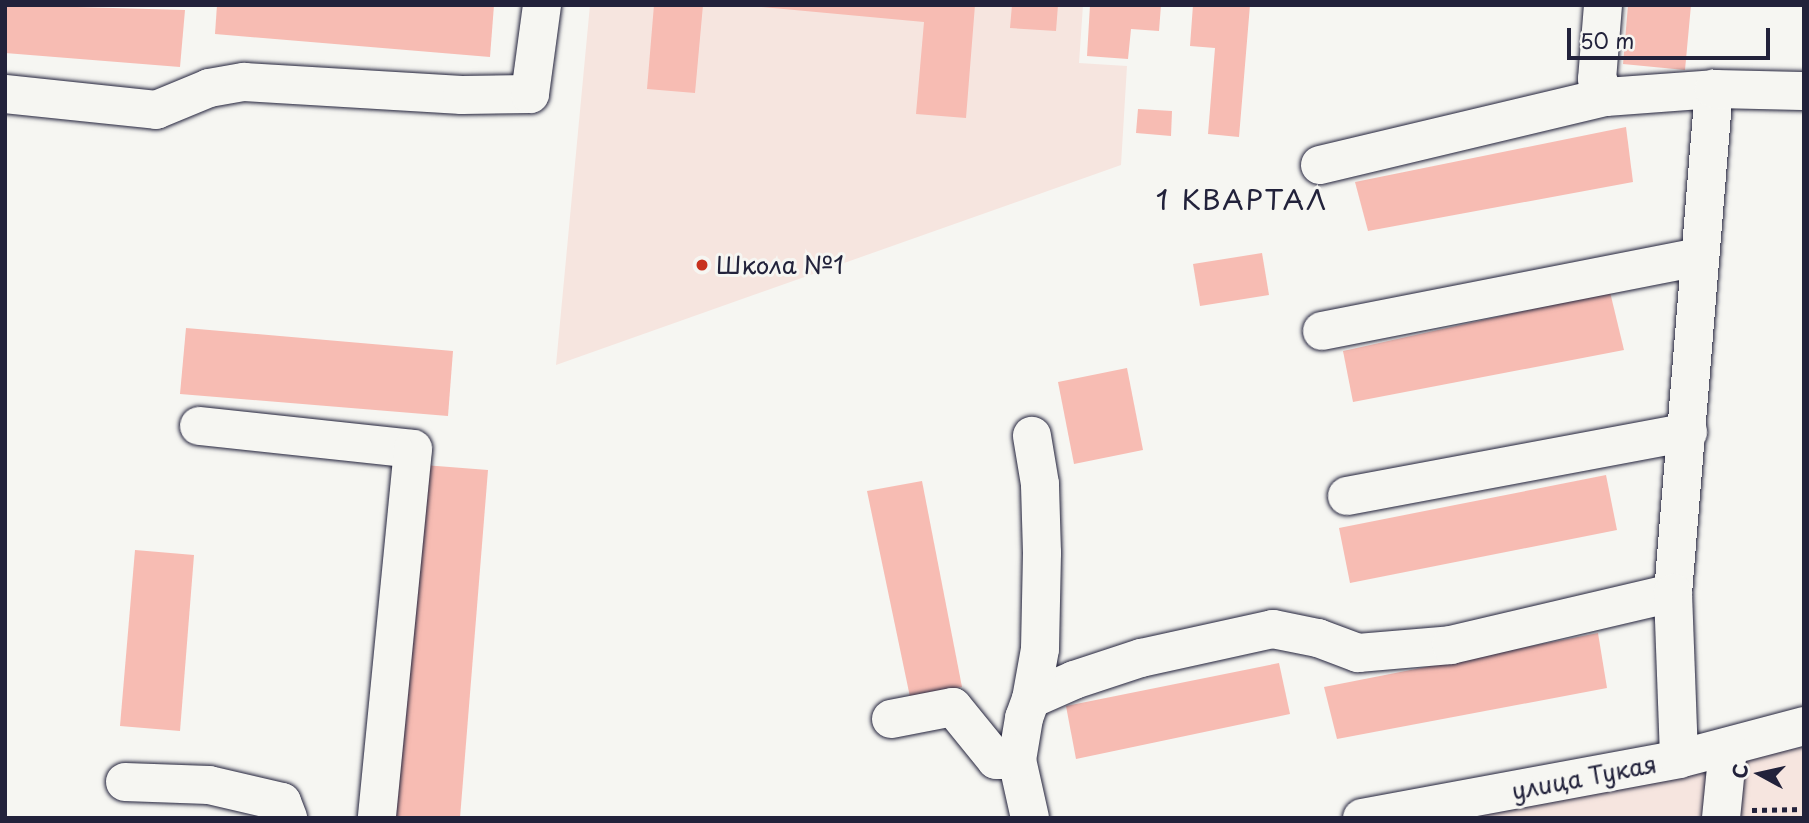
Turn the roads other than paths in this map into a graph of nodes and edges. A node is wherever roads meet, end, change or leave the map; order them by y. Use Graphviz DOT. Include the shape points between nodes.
graph roads {
  1 [pos="542,5"];
  2 [pos="1603,5"];
  3 [pos="1714,89"];
  4 [pos="1804,91"];
  5 [pos="5,94"];
  6 [pos="1606,97"];
  7 [pos="1320,165"];
  8 [pos="1700,257"];
  9 [pos="1322,331"];
  10 [pos="199,426"];
  11 [pos="1688,432"];
  12 [pos="1032,436"];
  13 [pos="1347,496"];
  14 [pos="1673,593"];
  15 [pos="1031,699"];
  16 [pos="891,719"];
  17 [pos="1804,726"];
  18 [pos="1728,748"];
  19 [pos="1679,759"];
  20 [pos="1017,760"];
  21 [pos="125,782"];
  22 [pos="288,818"];
  23 [pos="377,818"];
  24 [pos="1030,818"];
  25 [pos="1362,818"];
  26 [pos="1721,818"];
  1 -- 5 [label="street" via="530,94 462,95 244,82 209,88 156,110"];
  2 -- 6 [label="street" via="1597,79"];
  3 -- 4 [label="street"];
  3 -- 6 [label="street"];
  3 -- 8 [label="street"];
  6 -- 7 [label="street"];
  8 -- 9 [label="street"];
  8 -- 11 [label="street"];
  10 -- 23 [label="street" via="413,449"];
  11 -- 13 [label="street"];
  11 -- 14 [label="street"];
  12 -- 15 [label="street" via="1040,484 1042,553 1040,649"];
  14 -- 15 [label="street" via="1451,645 1358,653 1318,638 1273,629 1141,658"];
  14 -- 19 [label="street"];
  15 -- 20 [label="street"];
  16 -- 20 [label="street" via="953,707 996,760"];
  17 -- 18 [label="street, улица Тукая"];
  18 -- 19 [label="street, улица Тукая"];
  18 -- 26 [label="street"];
  19 -- 25 [label="street, улица Тукая"];
  20 -- 24 [label="street"];
  21 -- 22 [label="street" via="209,785 282,803"];
}
